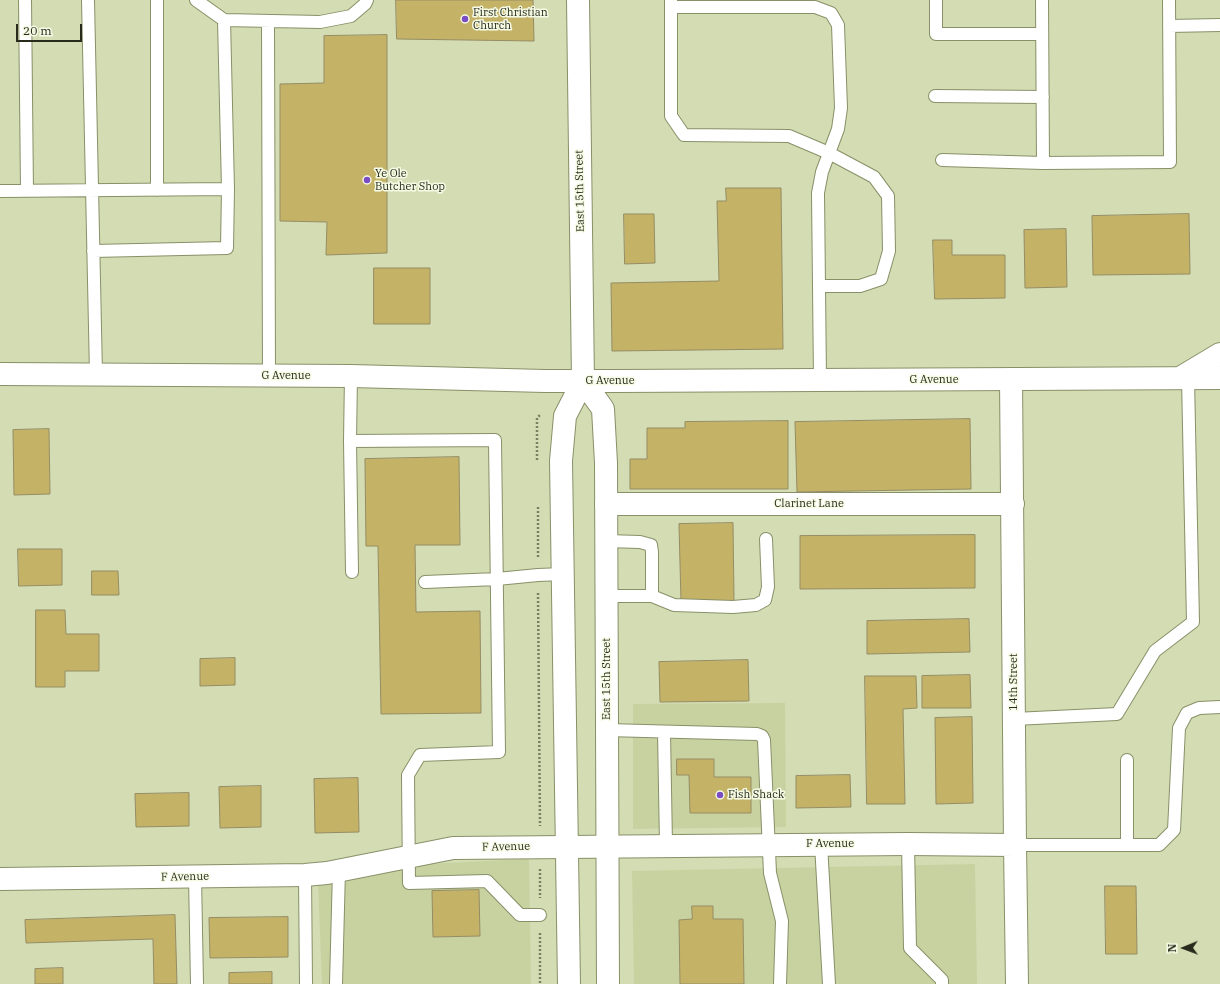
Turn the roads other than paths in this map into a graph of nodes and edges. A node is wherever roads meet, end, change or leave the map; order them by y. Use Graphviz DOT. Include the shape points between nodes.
graph roads {
  1 [pos="25,0"];
  2 [pos="88,0"];
  3 [pos="157,0"];
  4 [pos="196,0"];
  5 [pos="367,0"];
  6 [pos="578,0"];
  7 [pos="936,0"];
  8 [pos="1042,0"];
  9 [pos="1169,0"];
  10 [pos="671,4"];
  11 [pos="224,20"];
  12 [pos="268,21"];
  13 [pos="1220,25"];
  14 [pos="1169,26"];
  15 [pos="1042,34"];
  16 [pos="935,96"];
  17 [pos="1043,97"];
  18 [pos="829,153"];
  19 [pos="942,160"];
  20 [pos="1043,163"];
  21 [pos="228,189"];
  22 [pos="92,190"];
  23 [pos="158,190"];
  24 [pos="0,191"];
  25 [pos="28,191"];
  26 [pos="93,251"];
  27 [pos="818,286"];
  28 [pos="1220,354"];
  29 [pos="0,374"];
  30 [pos="96,374"];
  31 [pos="269,376"];
  32 [pos="351,376"];
  33 [pos="1184,378"];
  34 [pos="1220,378"];
  35 [pos="1011,379"];
  36 [pos="820,380"];
  37 [pos="583,381"];
  38 [pos="350,441"];
  39 [pos="606,504"];
  40 [pos="1013,504"];
  41 [pos="766,539"];
  42 [pos="606,541"];
  43 [pos="352,572"];
  44 [pos="563,574"];
  45 [pos="497,579"];
  46 [pos="425,582"];
  47 [pos="606,596"];
  48 [pos="652,596"];
  49 [pos="1220,708"];
  50 [pos="1014,719"];
  51 [pos="607,730"];
  52 [pos="664,732"];
  53 [pos="1127,760"];
  54 [pos="821,844"];
  55 [pos="908,844"];
  56 [pos="1127,844"];
  57 [pos="769,845"];
  58 [pos="1015,845"];
  59 [pos="607,846"];
  60 [pos="666,846"];
  61 [pos="567,847"];
  62 [pos="409,856"];
  63 [pos="339,870"];
  64 [pos="305,875"];
  65 [pos="195,876"];
  66 [pos="0,879"];
  67 [pos="540,915"];
  68 [pos="197,984"];
  69 [pos="306,984"];
  70 [pos="336,984"];
  71 [pos="568,984"];
  72 [pos="608,984"];
  73 [pos="780,984"];
  74 [pos="829,984"];
  75 [pos="942,984"];
  76 [pos="1017,984"];
  1 -- 25 [label="lane"];
  2 -- 22 [label="lane"];
  3 -- 23 [label="lane"];
  4 -- 11 [label="lane"];
  5 -- 12 [label="lane" via="351,16 320,22"];
  6 -- 37 [label="street, East 15th Street"];
  7 -- 15 [label="lane" via="936,34"];
  8 -- 15 [label="lane"];
  9 -- 14 [label="lane"];
  10 -- 18 [label="lane" via="671,116 684,135 789,136"];
  10 -- 18 [label="lane" via="815,7 831,13 838,25 841,108 838,129"];
  11 -- 12 [label="lane"];
  11 -- 21 [label="lane"];
  12 -- 31 [label="lane"];
  13 -- 14 [label="lane"];
  14 -- 20 [label="lane" via="1170,162"];
  15 -- 17 [label="lane"];
  16 -- 17 [label="lane"];
  17 -- 20 [label="lane"];
  18 -- 27 [label="lane" via="818,193"];
  18 -- 27 [label="lane" via="874,177 888,196 889,251 881,279 860,286"];
  19 -- 20 [label="lane"];
  21 -- 23 [label="lane"];
  21 -- 26 [label="lane" via="227,248"];
  22 -- 23 [label="lane"];
  22 -- 25 [label="lane"];
  22 -- 26 [label="lane"];
  24 -- 25 [label="lane"];
  26 -- 30 [label="lane"];
  27 -- 36 [label="lane"];
  28 -- 33 [label="street"];
  29 -- 30 [label="street, G Avenue"];
  30 -- 31 [label="street, G Avenue"];
  31 -- 32 [label="street, G Avenue"];
  32 -- 37 [label="street, G Avenue"];
  32 -- 38 [label="lane"];
  33 -- 34 [label="street, G Avenue"];
  33 -- 35 [label="street, G Avenue"];
  33 -- 50 [label="lane" via="1193,622 1155,651 1117,714"];
  35 -- 36 [label="street, G Avenue"];
  35 -- 40 [label="street, 14th Street"];
  36 -- 37 [label="street, G Avenue"];
  37 -- 39 [label="street, East 15th Street" via="603,409"];
  37 -- 44 [label="street, East 15th Street" via="565,416 561,461"];
  38 -- 43 [label="lane"];
  38 -- 45 [label="lane" via="495,440"];
  39 -- 40 [label="street, Clarinet Lane"];
  39 -- 42 [label="street, East 15th Street"];
  40 -- 50 [label="street, 14th Street"];
  41 -- 48 [label="lane" via="768,587 765,600 756,605 674,605"];
  42 -- 47 [label="street, East 15th Street"];
  42 -- 48 [label="lane" via="640,542 651,545"];
  44 -- 45 [label="lane"];
  44 -- 61 [label="street, East 15th Street"];
  45 -- 46 [label="lane"];
  45 -- 62 [label="lane" via="499,752 420,755 408,775"];
  47 -- 48 [label="lane"];
  47 -- 51 [label="street, East 15th Street"];
  49 -- 56 [label="lane" via="1199,708 1187,713 1179,728 1174,830 1159,845"];
  50 -- 58 [label="street, 14th Street"];
  51 -- 52 [label="lane"];
  51 -- 59 [label="street, East 15th Street"];
  52 -- 57 [label="lane" via="762,736"];
  52 -- 60 [label="lane"];
  53 -- 56 [label="lane"];
  54 -- 55 [label="street, F Avenue"];
  54 -- 57 [label="street, F Avenue"];
  54 -- 74 [label="lane"];
  55 -- 58 [label="street, F Avenue"];
  55 -- 75 [label="lane" via="910,948 942,980"];
  56 -- 58 [label="lane"];
  57 -- 60 [label="street, F Avenue"];
  57 -- 73 [label="lane" via="770,873 782,921"];
  58 -- 76 [label="street, 14th Street"];
  59 -- 60 [label="street, F Avenue"];
  59 -- 61 [label="street, F Avenue"];
  59 -- 72 [label="street, East 15th Street"];
  61 -- 62 [label="street, F Avenue" via="453,848"];
  61 -- 71 [label="street, East 15th Street"];
  62 -- 63 [label="street, F Avenue"];
  62 -- 67 [label="lane" via="409,883 487,881 520,915"];
  63 -- 64 [label="street, F Avenue"];
  63 -- 70 [label="lane"];
  64 -- 65 [label="street, F Avenue"];
  64 -- 69 [label="lane"];
  65 -- 66 [label="street, F Avenue"];
  65 -- 68 [label="lane"];
}
